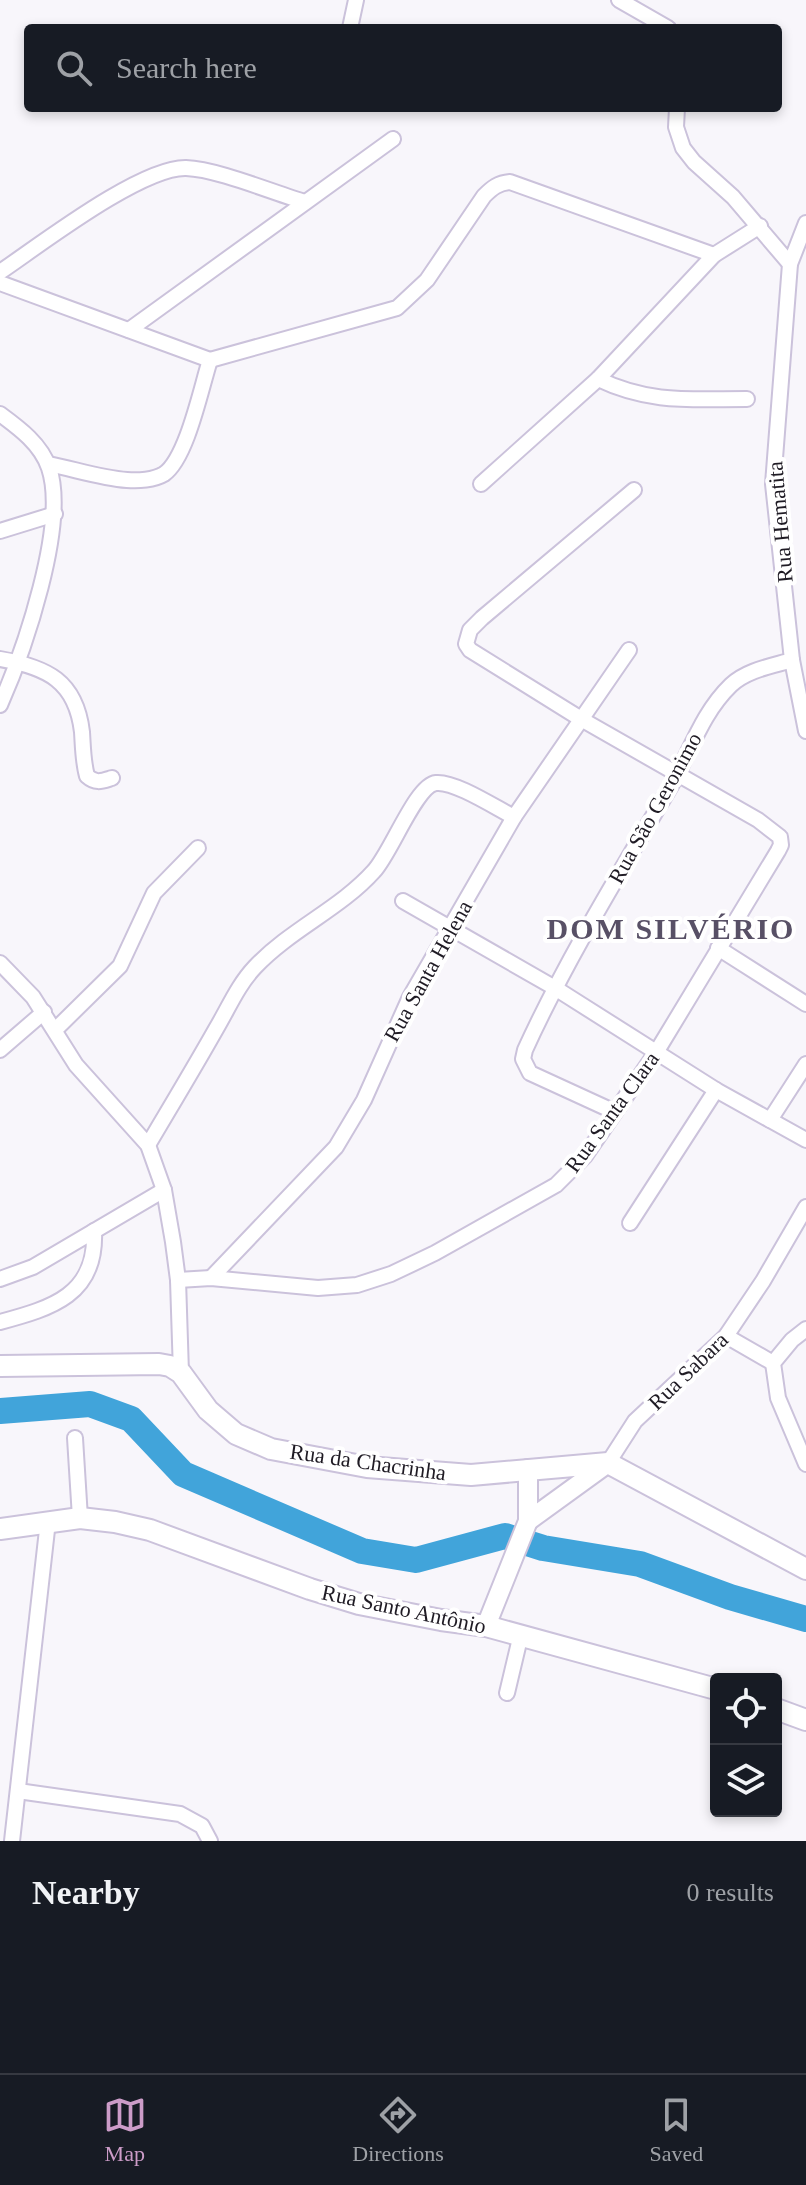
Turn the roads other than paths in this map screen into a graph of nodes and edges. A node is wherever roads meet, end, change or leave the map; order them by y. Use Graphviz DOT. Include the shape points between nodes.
graph roads {
  1 [pos="356,0"];
  2 [pos="619,0"];
  3 [pos="351,24"];
  4 [pos="661,24"];
  5 [pos="677,112"];
  6 [pos="393,139"];
  7 [pos="305,202"];
  8 [pos="806,223"];
  9 [pos="760,226"];
  10 [pos="714,255"];
  11 [pos="790,264"];
  12 [pos="0,272"];
  13 [pos="0,283"];
  14 [pos="129,330"];
  15 [pos="210,360"];
  16 [pos="598,379"];
  17 [pos="747,399"];
  18 [pos="0,414"];
  19 [pos="48,464"];
  20 [pos="481,484"];
  21 [pos="634,490"];
  22 [pos="55,514"];
  23 [pos="0,531"];
  24 [pos="629,650"];
  25 [pos="0,659"];
  26 [pos="792,660"];
  27 [pos="19,662"];
  28 [pos="0,705"];
  29 [pos="581,719"];
  30 [pos="806,731"];
  31 [pos="678,773"];
  32 [pos="112,778"];
  33 [pos="514,817"];
  34 [pos="198,848"];
  35 [pos="403,901"];
  36 [pos="450,929"];
  37 [pos="718,948"];
  38 [pos="0,963"];
  39 [pos="555,988"];
  40 [pos="806,1004"];
  41 [pos="44,1012"];
  42 [pos="55,1030"];
  43 [pos="0,1050"];
  44 [pos="657,1051"];
  45 [pos="806,1064"];
  46 [pos="716,1090"];
  47 [pos="615,1112"];
  48 [pos="770,1120"];
  49 [pos="806,1140"];
  50 [pos="148,1145"];
  51 [pos="164,1190"];
  52 [pos="806,1207"];
  53 [pos="630,1223"];
  54 [pos="94,1231"];
  55 [pos="211,1278"];
  56 [pos="0,1279"];
  57 [pos="178,1280"];
  58 [pos="0,1322"];
  59 [pos="806,1329"];
  60 [pos="726,1336"];
  61 [pos="773,1363"];
  62 [pos="0,1366"];
  63 [pos="181,1373"];
  64 [pos="75,1438"];
  65 [pos="608,1463"];
  66 [pos="806,1464"];
  67 [pos="528,1469"];
  68 [pos="80,1518"];
  69 [pos="48,1521"];
  70 [pos="526,1525"];
  71 [pos="0,1529"];
  72 [pos="806,1569"];
  73 [pos="486,1626"];
  74 [pos="521,1634"];
  75 [pos="710,1687"];
  76 [pos="507,1693"];
  77 [pos="782,1711"];
  78 [pos="806,1720"];
  79 [pos="18,1791"];
  80 [pos="12,1841"];
  81 [pos="210,1841"];
  1 -- 3 [label="street"];
  2 -- 4 [label="street"];
  5 -- 9 [label="street" via="683,148"];
  6 -- 7 [label="street"];
  7 -- 12 [label="street" via="186,168 159,173 125,189"];
  7 -- 14 [label="street"];
  8 -- 11 [label="street, Rua Hematita"];
  9 -- 10 [label="street"];
  9 -- 11 [label="street"];
  10 -- 15 [label="street" via="503,183 484,196 427,280 397,308"];
  10 -- 16 [label="street"];
  11 -- 26 [label="street, Rua Hematita" via="773,484"];
  13 -- 14 [label="street"];
  14 -- 15 [label="street"];
  15 -- 19 [label="street" via="186,442 164,474 128,480"];
  16 -- 17 [label="street" via="643,397"];
  16 -- 20 [label="street"];
  18 -- 19 [label="street" via="28,435"];
  19 -- 22 [label="street"];
  21 -- 29 [label="street" via="482,618 466,638 470,650"];
  22 -- 23 [label="street"];
  22 -- 27 [label="street"];
  24 -- 29 [label="street, Rua Santa Helena"];
  25 -- 27 [label="street"];
  26 -- 30 [label="street, Rua Hematita"];
  26 -- 31 [label="street, Rua São Geronimo" via="734,682 701,724"];
  27 -- 28 [label="street"];
  27 -- 32 [label="street" via="68,688 77,706 87,776 101,782"];
  29 -- 31 [label="street"];
  29 -- 33 [label="street, Rua Santa Helena"];
  31 -- 37 [label="street, Rua Santa Clara" via="780,837 781,845"];
  31 -- 39 [label="street, Rua São Geronimo"];
  33 -- 36 [label="street, Rua Santa Helena"];
  33 -- 50 [label="street" via="450,785 425,787 374,871 254,968"];
  34 -- 42 [label="street" via="154,893 120,966"];
  35 -- 36 [label="street"];
  36 -- 39 [label="street"];
  36 -- 55 [label="street, Rua Santa Helena" via="336,1147"];
  37 -- 40 [label="street"];
  37 -- 44 [label="street, Rua Santa Clara"];
  38 -- 41 [label="street"];
  39 -- 44 [label="street"];
  39 -- 47 [label="street, Rua São Geronimo" via="523,1059 530,1073"];
  41 -- 42 [label="street"];
  41 -- 43 [label="street"];
  42 -- 50 [label="street" via="76,1065"];
  44 -- 46 [label="street"];
  44 -- 47 [label="street, Rua Santa Clara"];
  45 -- 48 [label="street"];
  46 -- 48 [label="street"];
  46 -- 53 [label="street"];
  47 -- 55 [label="street, Rua Santa Clara" via="585,1156 556,1185 391,1274 357,1285 318,1288"];
  48 -- 49 [label="street"];
  50 -- 51 [label="street"];
  51 -- 54 [label="street"];
  51 -- 57 [label="street"];
  52 -- 60 [label="street, Rua Sabara"];
  54 -- 56 [label="street" via="33,1267"];
  54 -- 58 [label="street" via="95,1248 85,1276 68,1298"];
  55 -- 57 [label="street, Rua Santa Clara"];
  57 -- 63 [label="street"];
  59 -- 61 [label="street"];
  60 -- 61 [label="street"];
  60 -- 65 [label="street, Rua Sabara" via="635,1421"];
  61 -- 66 [label="street" via="778,1398"];
  62 -- 63 [label="main road" via="159,1364"];
  63 -- 67 [label="main road, Rua da Chacrinha" via="208,1410 236,1434 271,1449 367,1467 471,1475"];
  64 -- 68 [label="street"];
  65 -- 67 [label="main road"];
  65 -- 70 [label="street"];
  65 -- 72 [label="main road"];
  67 -- 70 [label="street"];
  68 -- 69 [label="main road, Rua Santo Antônio"];
  68 -- 73 [label="main road, Rua Santo Antônio" via="150,1530 359,1604"];
  69 -- 71 [label="main road, Rua Santo Antônio"];
  69 -- 79 [label="street"];
  70 -- 73 [label="street"];
  73 -- 74 [label="main road, Rua Santo Antônio"];
  74 -- 75 [label="main road, Rua Santo Antônio"];
  74 -- 76 [label="street"];
  77 -- 78 [label="main road"];
  79 -- 80 [label="street"];
  79 -- 81 [label="street" via="180,1814 202,1826"];
}
